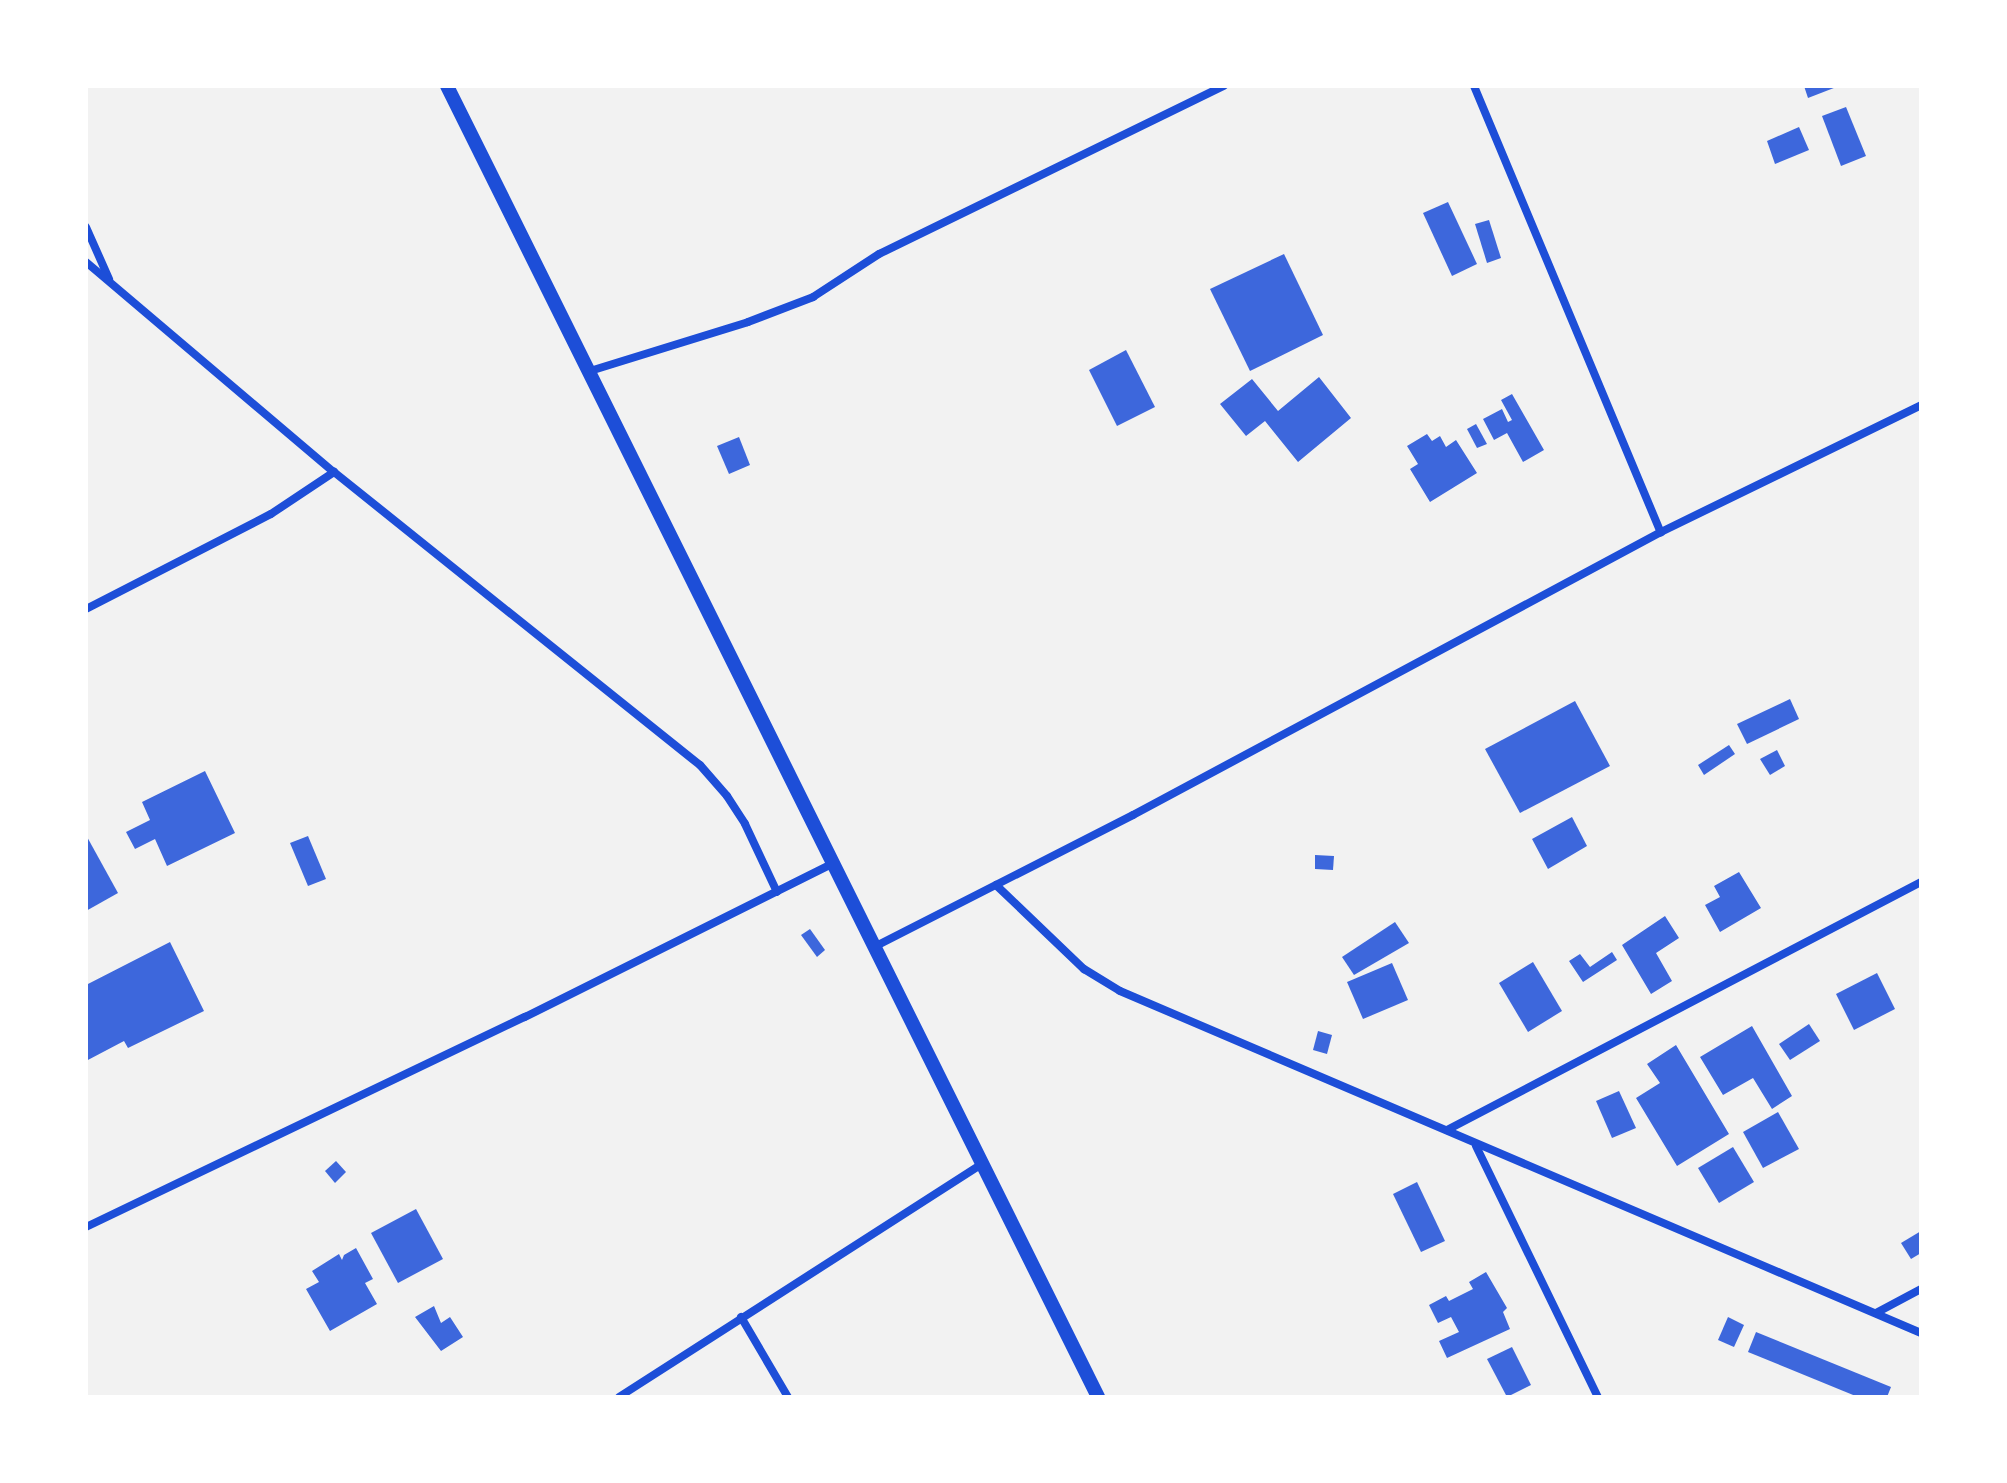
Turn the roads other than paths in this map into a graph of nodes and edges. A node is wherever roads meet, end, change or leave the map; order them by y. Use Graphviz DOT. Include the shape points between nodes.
graph roads {
  1 [pos="447,86"];
  2 [pos="1224,86"];
  3 [pos="1474,86"];
  4 [pos="86,227"];
  5 [pos="86,262"];
  6 [pos="110,280"];
  7 [pos="590,371"];
  8 [pos="1921,405"];
  9 [pos="334,472"];
  10 [pos="1661,532"];
  11 [pos="86,609"];
  12 [pos="832,864"];
  13 [pos="1921,882"];
  14 [pos="996,885"];
  15 [pos="777,892"];
  16 [pos="874,947"];
  17 [pos="1447,1130"];
  18 [pos="1476,1145"];
  19 [pos="981,1165"];
  20 [pos="86,1227"];
  21 [pos="1921,1289"];
  22 [pos="1876,1313"];
  23 [pos="741,1317"];
  24 [pos="1921,1333"];
  25 [pos="619,1397"];
  26 [pos="788,1397"];
  27 [pos="1098,1397"];
  28 [pos="1598,1397"];
  1 -- 7 [label="street"];
  2 -- 7 [label="street" via="879,254 813,297"];
  3 -- 10 [label="street"];
  4 -- 6 [label="street"];
  5 -- 6 [label="street"];
  6 -- 9 [label="street"];
  7 -- 12 [label="street"];
  8 -- 10 [label="street"];
  9 -- 11 [label="street" via="271,514"];
  9 -- 15 [label="street" via="700,765 745,824"];
  10 -- 14 [label="street"];
  12 -- 15 [label="street"];
  12 -- 16 [label="street"];
  13 -- 17 [label="street"];
  14 -- 16 [label="street"];
  14 -- 17 [label="street" via="1084,969 1120,991"];
  15 -- 20 [label="street"];
  16 -- 19 [label="street"];
  17 -- 18 [label="street"];
  18 -- 22 [label="street"];
  18 -- 28 [label="street"];
  19 -- 23 [label="street"];
  19 -- 27 [label="street"];
  21 -- 22 [label="street"];
  22 -- 24 [label="street"];
  23 -- 25 [label="street"];
  23 -- 26 [label="street"];
}
